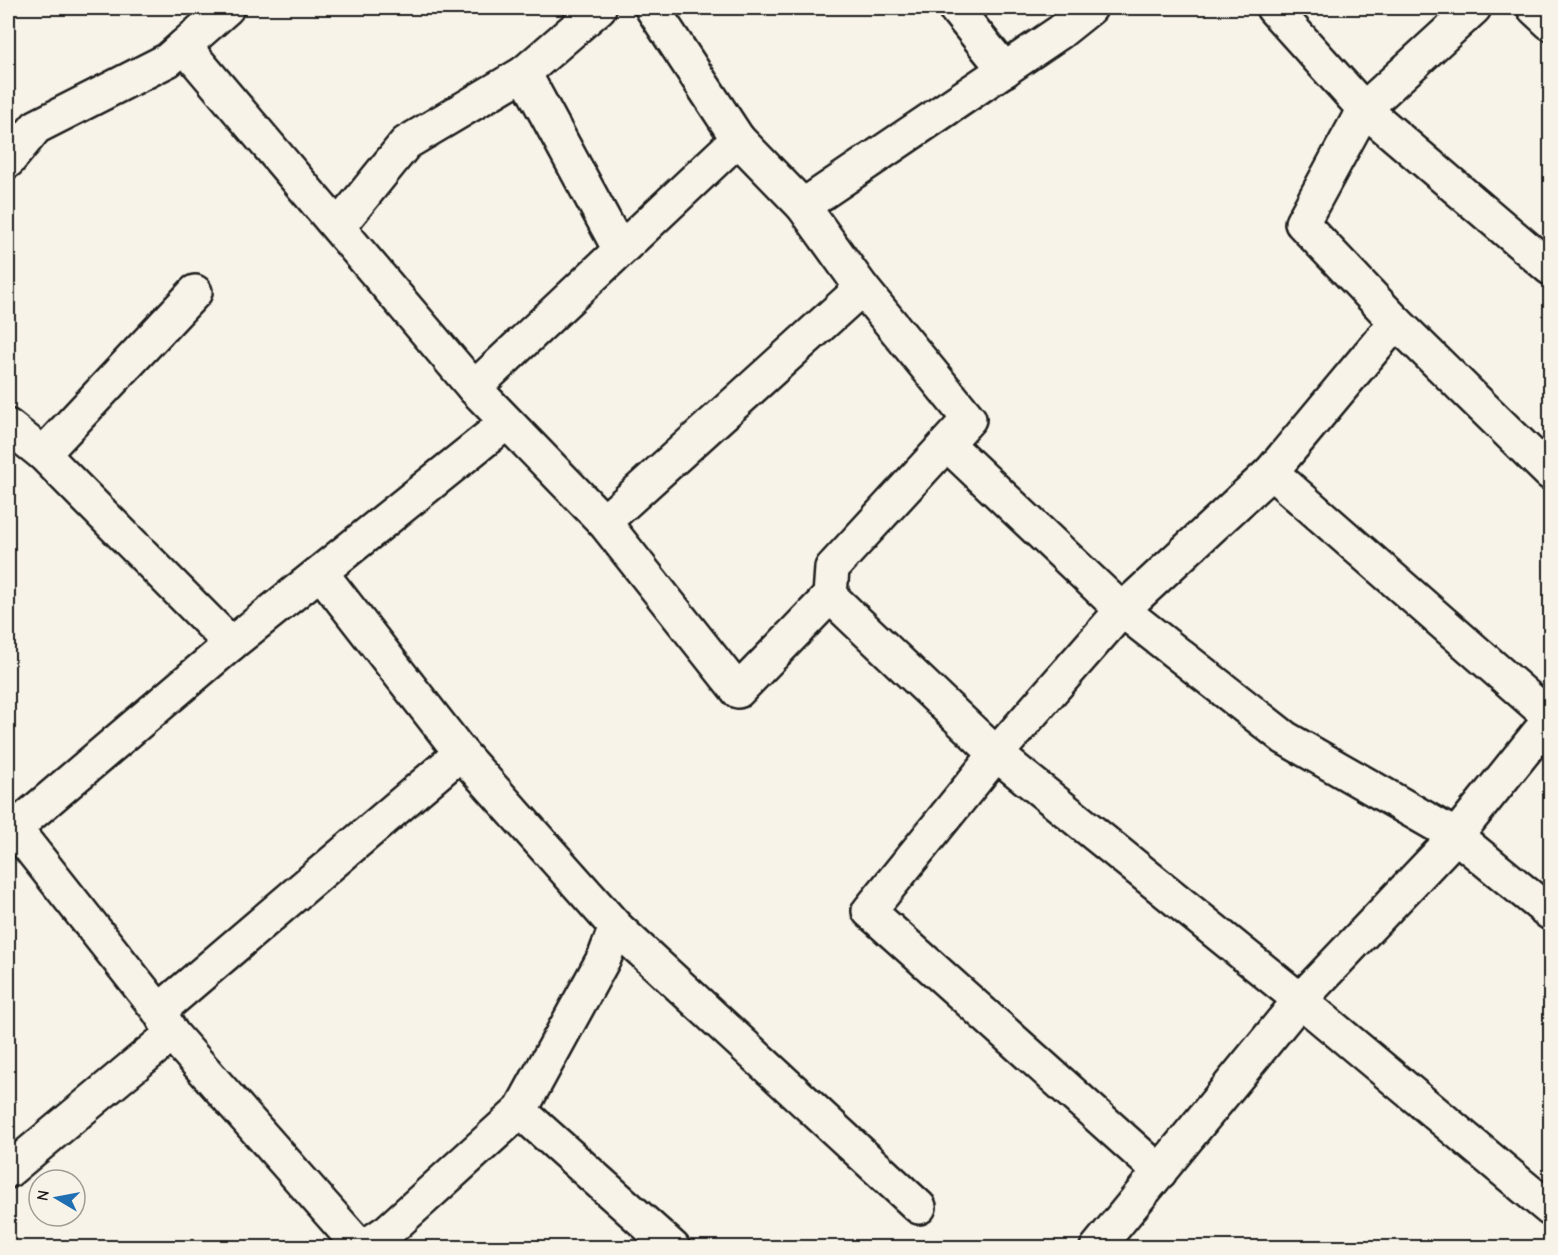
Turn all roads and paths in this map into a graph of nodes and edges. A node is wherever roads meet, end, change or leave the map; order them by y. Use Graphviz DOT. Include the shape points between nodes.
graph roads {
  1 [pos="599,8"];
  2 [pos="652,8"];
  3 [pos="955,8"];
  4 [pos="1090,8"];
  5 [pos="1273,8"];
  6 [pos="1474,8"];
  7 [pos="1534,8"];
  8 [pos="208,13"];
  9 [pos="1551,23"];
  10 [pos="184,46"];
  11 [pos="1005,70"];
  12 [pos="524,73"];
  13 [pos="1364,109"];
  14 [pos="738,139"];
  15 [pos="12,147"];
  16 [pos="802,206"];
  17 [pos="338,227"];
  18 [pos="620,250"];
  19 [pos="1551,268"];
  20 [pos="862,288"];
  21 [pos="195,292"];
  22 [pos="1396,322"];
  23 [pos="474,388"];
  24 [pos="506,423"];
  25 [pos="8,426"];
  26 [pos="947,444"];
  27 [pos="43,454"];
  28 [pos="1271,472"];
  29 [pos="1551,473"];
  30 [pos="604,522"];
  31 [pos="321,573"];
  32 [pos="830,596"];
  33 [pos="1122,610"];
  34 [pos="231,644"];
  35 [pos="1551,718"];
  36 [pos="461,753"];
  37 [pos="996,754"];
  38 [pos="11,824"];
  39 [pos="1456,836"];
  40 [pos="1551,913"];
  41 [pos="616,927"];
  42 [pos="1300,1000"];
  43 [pos="165,1022"];
  44 [pos="520,1111"];
  45 [pos="8,1171"];
  46 [pos="1160,1172"];
  47 [pos="919,1207"];
  48 [pos="1551,1209"];
  49 [pos="379,1243"];
  50 [pos="1098,1247"];
  51 [pos="673,1248"];
  1 -- 12 [label="street"];
  2 -- 14 [label="street"];
  3 -- 11 [label="street"];
  4 -- 11 [label="street"];
  5 -- 13 [label="street"];
  6 -- 13 [label="street"];
  7 -- 9 [label="street"];
  8 -- 10 [label="street"];
  10 -- 15 [label="street" via="168,60 36,127"];
  10 -- 17 [label="street"];
  11 -- 16 [label="street"];
  12 -- 17 [label="street" via="406,143"];
  12 -- 18 [label="street"];
  13 -- 19 [label="street"];
  13 -- 22 [label="street" via="1302,223"];
  14 -- 16 [label="street"];
  14 -- 18 [label="street"];
  16 -- 20 [label="street"];
  17 -- 23 [label="street"];
  18 -- 23 [label="street"];
  20 -- 26 [label="street" via="969,419"];
  20 -- 30 [label="street"];
  21 -- 27 [label="street"];
  22 -- 28 [label="street"];
  22 -- 29 [label="street"];
  23 -- 24 [label="street"];
  24 -- 30 [label="street"];
  24 -- 31 [label="street"];
  25 -- 27 [label="street"];
  26 -- 32 [label="street" via="832,568"];
  26 -- 33 [label="street"];
  27 -- 34 [label="street"];
  28 -- 33 [label="street"];
  28 -- 35 [label="street"];
  30 -- 32 [label="street" via="738,691"];
  31 -- 34 [label="street"];
  31 -- 36 [label="street"];
  32 -- 37 [label="street"];
  33 -- 37 [label="street"];
  33 -- 39 [label="street" via="1286,738"];
  34 -- 38 [label="street"];
  35 -- 39 [label="street"];
  36 -- 41 [label="street"];
  36 -- 43 [label="street"];
  37 -- 42 [label="street"];
  37 -- 46 [label="street" via="869,911"];
  38 -- 43 [label="street"];
  39 -- 40 [label="street"];
  39 -- 42 [label="street"];
  41 -- 44 [label="street" via="605,956"];
  41 -- 47 [label="street"];
  42 -- 46 [label="street"];
  42 -- 48 [label="street"];
  43 -- 45 [label="street"];
  43 -- 49 [label="street"];
  44 -- 49 [label="street"];
  44 -- 51 [label="street"];
  46 -- 50 [label="street"];
}
